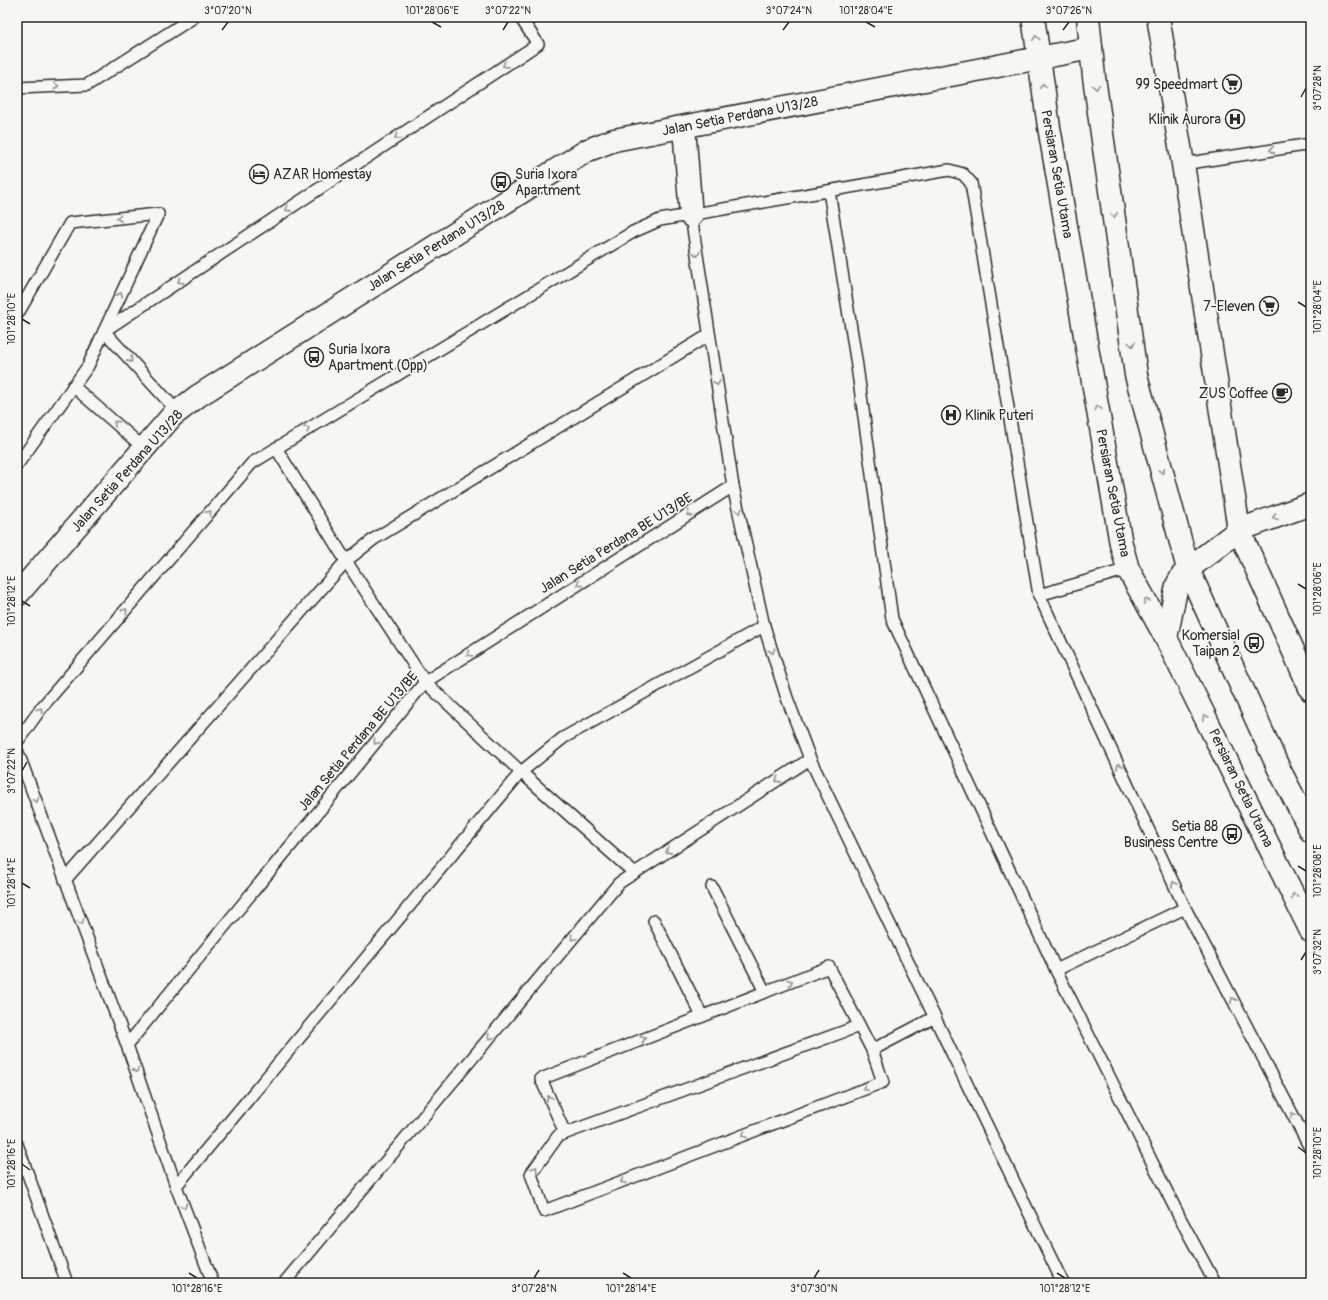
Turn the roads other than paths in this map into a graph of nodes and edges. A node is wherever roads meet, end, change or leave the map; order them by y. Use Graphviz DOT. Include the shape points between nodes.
graph roads {
  1 [pos="194,17"];
  2 [pos="520,17"];
  3 [pos="1033,17"];
  4 [pos="1088,17"];
  5 [pos="1158,17"];
  6 [pos="1091,48"];
  7 [pos="1039,59"];
  8 [pos="17,88"];
  9 [pos="684,127"];
  10 [pos="1311,144"];
  11 [pos="1182,164"];
  12 [pos="829,191"];
  13 [pos="691,216"];
  14 [pos="17,314"];
  15 [pos="104,331"];
  16 [pos="709,335"];
  17 [pos="73,386"];
  18 [pos="178,412"];
  19 [pos="276,448"];
  20 [pos="145,449"];
  21 [pos="17,465"];
  22 [pos="733,486"];
  23 [pos="1311,504"];
  24 [pos="1239,530"];
  25 [pos="346,561"];
  26 [pos="1128,568"];
  27 [pos="1188,569"];
  28 [pos="17,595"];
  29 [pos="1039,595"];
  30 [pos="764,626"];
  31 [pos="1166,638"];
  32 [pos="425,682"];
  33 [pos="1311,690"];
  34 [pos="17,742"];
  35 [pos="17,750"];
  36 [pos="810,759"];
  37 [pos="521,772"];
  38 [pos="1311,831"];
  39 [pos="634,873"];
  40 [pos="66,880"];
  41 [pos="712,887"];
  42 [pos="1186,908"];
  43 [pos="654,921"];
  44 [pos="1311,931"];
  45 [pos="1056,970"];
  46 [pos="765,992"];
  47 [pos="702,1016"];
  48 [pos="935,1017"];
  49 [pos="859,1026"];
  50 [pos="127,1045"];
  51 [pos="872,1050"];
  52 [pos="565,1133"];
  53 [pos="17,1144"];
  54 [pos="1311,1150"];
  55 [pos="176,1186"];
  56 [pos="67,1283"];
  57 [pos="213,1283"];
  58 [pos="284,1283"];
  59 [pos="1063,1283"];
  60 [pos="1215,1283"];
  8 -- 1 [label="lane, one-way" via="87,85"];
  2 -- 15 [label="lane, one-way" via="538,44"];
  7 -- 3 [label="street, Persiaran Setia Utama, one-way"];
  4 -- 6 [label="street"];
  5 -- 11 [label="street"];
  6 -- 7 [label="street, Jalan Setia Perdana U13/28"];
  6 -- 27 [label="street, one-way" via="1136,375"];
  7 -- 9 [label="street, Jalan Setia Perdana U13/28"];
  26 -- 7 [label="street, Persiaran Setia Utama, one-way" via="1120,536"];
  9 -- 13 [label="street"];
  9 -- 18 [label="street, Jalan Setia Perdana U13/28" via="614,140 588,150 198,396"];
  10 -- 11 [label="lane, one-way"];
  11 -- 24 [label="street"];
  12 -- 13 [label="lane"];
  12 -- 29 [label="lane" via="949,170 963,174 971,183"];
  12 -- 45 [label="lane" via="857,366 892,619"];
  13 -- 16 [label="lane, one-way"];
  19 -- 13 [label="lane, one-way" via="633,232 660,220"];
  15 -- 14 [label="lane, one-way" via="158,214 70,223"];
  15 -- 17 [label="lane" via="88,366"];
  15 -- 18 [label="lane, one-way"];
  16 -- 22 [label="lane, one-way"];
  16 -- 25 [label="lane" via="374,539"];
  20 -- 17 [label="lane, one-way"];
  17 -- 21 [label="lane"];
  18 -- 20 [label="street, Jalan Setia Perdana U13/28"];
  19 -- 25 [label="lane"];
  34 -- 19 [label="lane, one-way" via="42,707 252,463"];
  20 -- 28 [label="street, Jalan Setia Perdana U13/28"];
  22 -- 30 [label="lane, one-way"];
  22 -- 32 [label="lane, Jalan Setia Perdana BE U13/BE, one-way"];
  23 -- 24 [label="street, one-way"];
  24 -- 27 [label="street"];
  24 -- 33 [label="street"];
  25 -- 32 [label="lane"];
  25 -- 40 [label="lane"];
  26 -- 29 [label="lane"];
  31 -- 26 [label="street, Persiaran Setia Utama, one-way"];
  27 -- 31 [label="street" via="1177,585"];
  27 -- 38 [label="street"];
  42 -- 29 [label="lane, one-way"];
  30 -- 36 [label="lane, one-way"];
  30 -- 37 [label="lane" via="563,738"];
  44 -- 31 [label="street, Persiaran Setia Utama, one-way"];
  32 -- 37 [label="lane"];
  32 -- 50 [label="lane, Jalan Setia Perdana BE U13/BE, one-way"];
  35 -- 40 [label="lane, one-way"];
  36 -- 39 [label="lane, one-way"];
  36 -- 48 [label="lane"];
  37 -- 39 [label="lane"];
  37 -- 55 [label="lane"];
  39 -- 58 [label="lane, one-way" via="619,883"];
  40 -- 50 [label="lane, one-way"];
  41 -- 46 [label="lane"];
  42 -- 45 [label="lane"];
  54 -- 42 [label="lane, one-way"];
  43 -- 47 [label="lane"];
  45 -- 60 [label="lane"];
  46 -- 47 [label="lane"];
  46 -- 49 [label="lane, one-way" via="829,968"];
  52 -- 47 [label="lane, one-way" via="541,1079"];
  48 -- 51 [label="lane"];
  48 -- 59 [label="lane"];
  49 -- 51 [label="lane"];
  49 -- 52 [label="lane"];
  50 -- 55 [label="lane, one-way"];
  51 -- 52 [label="lane, one-way" via="883,1082 544,1211 531,1174 558,1136"];
  53 -- 56 [label="lane"];
  55 -- 57 [label="lane, one-way"];
}
